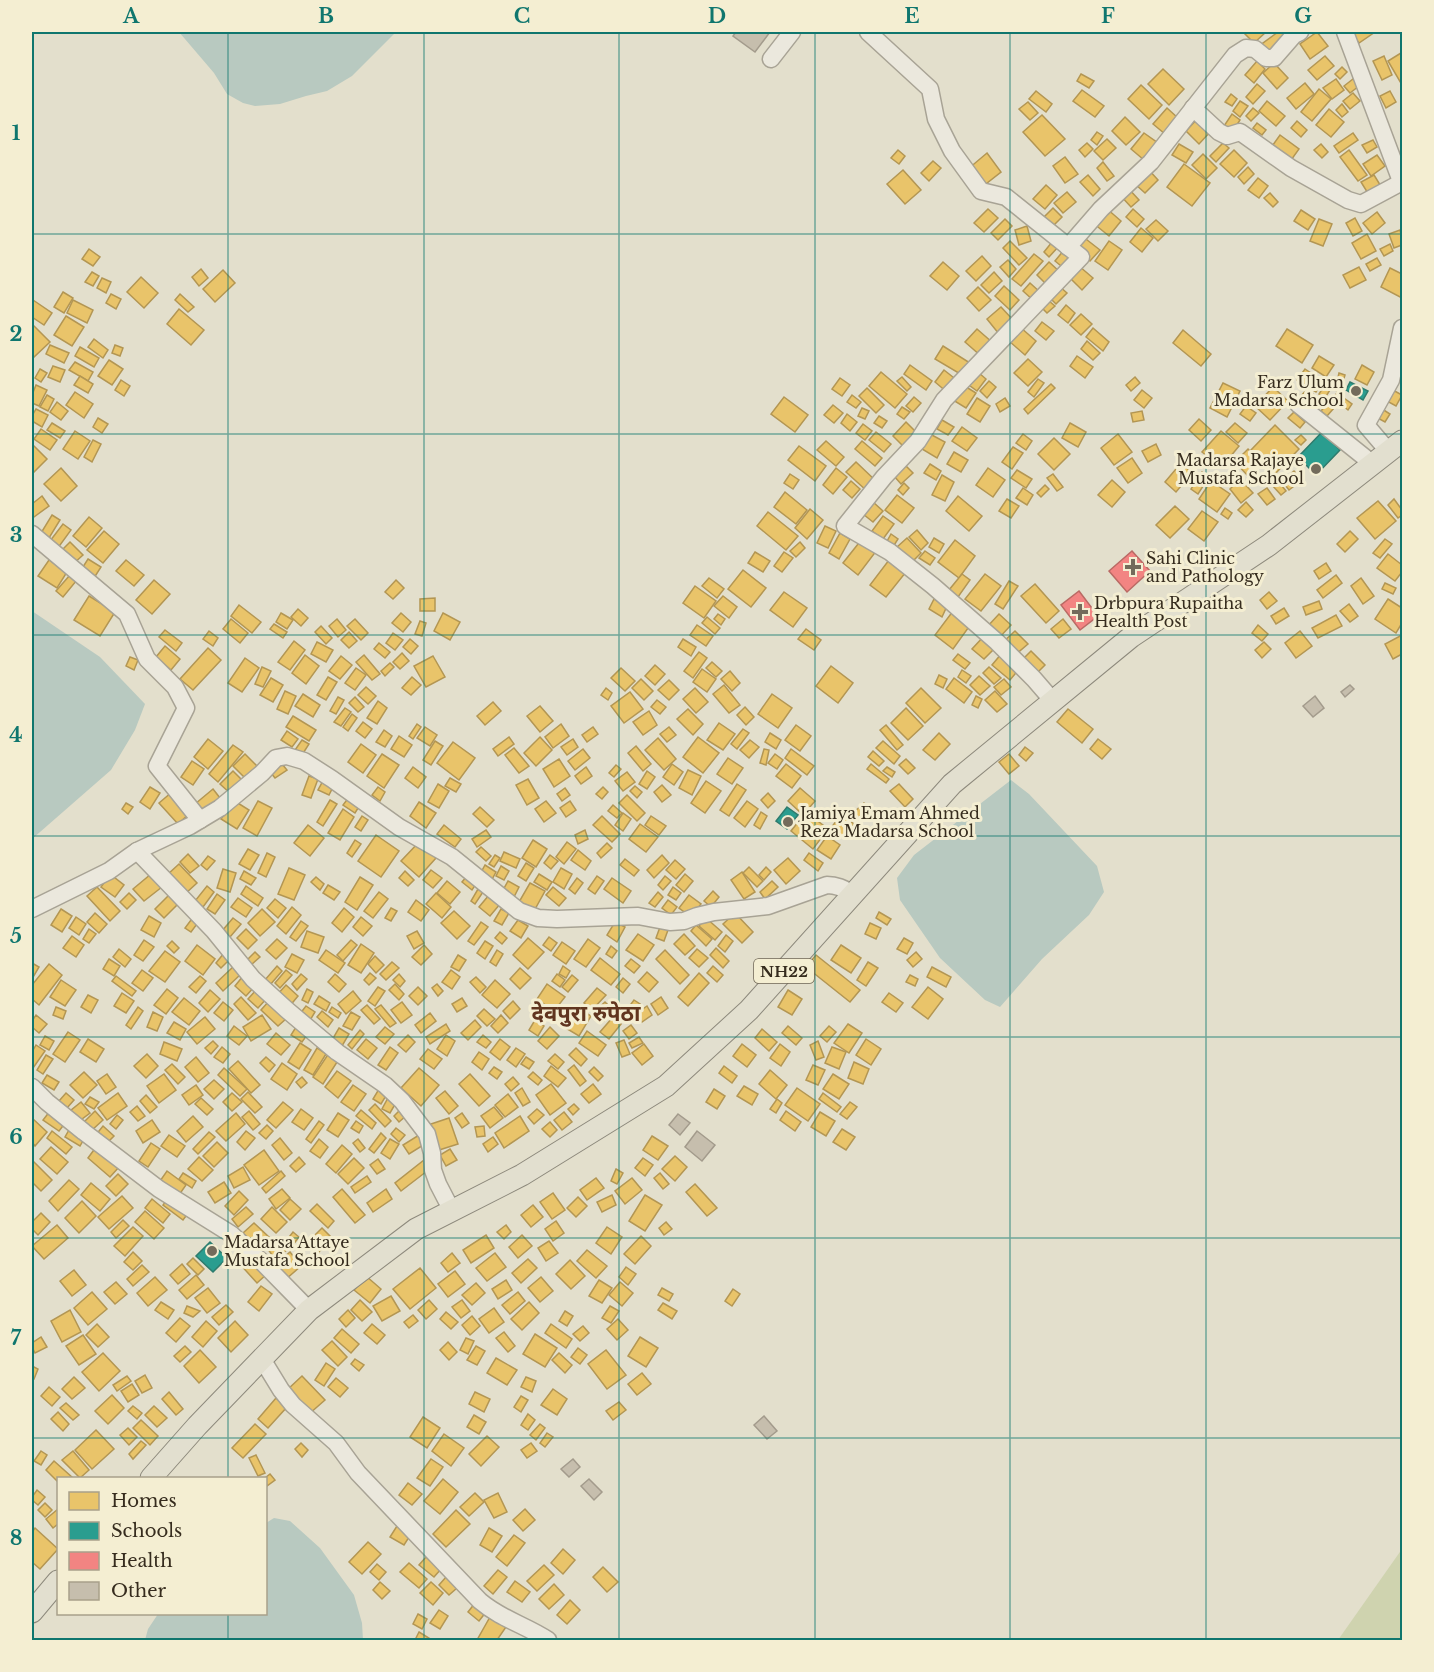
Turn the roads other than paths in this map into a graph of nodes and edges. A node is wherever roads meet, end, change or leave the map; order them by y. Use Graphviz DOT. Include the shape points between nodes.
graph roads {
  1 [pos="792,32"];
  2 [pos="868,32"];
  3 [pos="1300,32"];
  4 [pos="1345,32"];
  5 [pos="771,59"];
  6 [pos="1193,108"];
  7 [pos="1402,183"];
  8 [pos="1068,247"];
  9 [pos="1402,328"];
  10 [pos="1298,404"];
  11 [pos="1388,452"];
  12 [pos="32,534"];
  13 [pos="1053,701"];
  14 [pos="200,820"];
  15 [pos="138,851"];
  16 [pos="853,894"];
  17 [pos="32,909"];
  18 [pos="32,1087"];
  19 [pos="452,1211"];
  20 [pos="309,1310"];
  21 [pos="262,1359"];
  22 [pos="153,1477"];
  23 [pos="57,1582"];
  24 [pos="32,1612"];
  25 [pos="548,1641"];
  1 -- 5 [label="street"];
  2 -- 8 [label="street" via="930,89 936,119 952,151 981,191 1006,197"];
  3 -- 6 [label="street" via="1274,58 1246,48 1235,55"];
  4 -- 7 [label="street"];
  6 -- 7 [label="street" via="1219,132 1227,136 1240,132 1291,168 1348,200 1361,204"];
  6 -- 8 [label="street" via="1151,162"];
  8 -- 13 [label="street" via="1081,258 944,400 918,441 845,526 890,552 933,586 997,642"];
  9 -- 11 [label="street" via="1391,380 1366,424"];
  10 -- 11 [label="street"];
  11 -- 13 [label="main road, NH22" via="1269,545 1131,637"];
  12 -- 14 [label="street" via="128,614 147,659 176,687 186,708 157,766"];
  13 -- 16 [label="main road, NH22" via="952,784"];
  14 -- 15 [label="street"];
  14 -- 16 [label="street" via="220,808 276,758 287,756 304,761 332,779 399,827 452,857 519,911 538,918 638,916 684,921 714,912 768,906 827,885 843,887"];
  15 -- 17 [label="street" via="109,871"];
  15 -- 19 [label="street" via="214,931 253,979 337,1052 402,1101 427,1134 433,1170"];
  16 -- 19 [label="main road, NH22" via="749,1010 666,1086 522,1174"];
  18 -- 20 [label="street" via="159,1189 231,1234"];
  19 -- 20 [label="main road, NH22" via="416,1229"];
  20 -- 21 [label="main road, NH22"];
  21 -- 22 [label="main road, NH22"];
  21 -- 25 [label="street" via="293,1405 336,1443 358,1473 480,1601 493,1613"];
  23 -- 24 [label="main road"];
}
